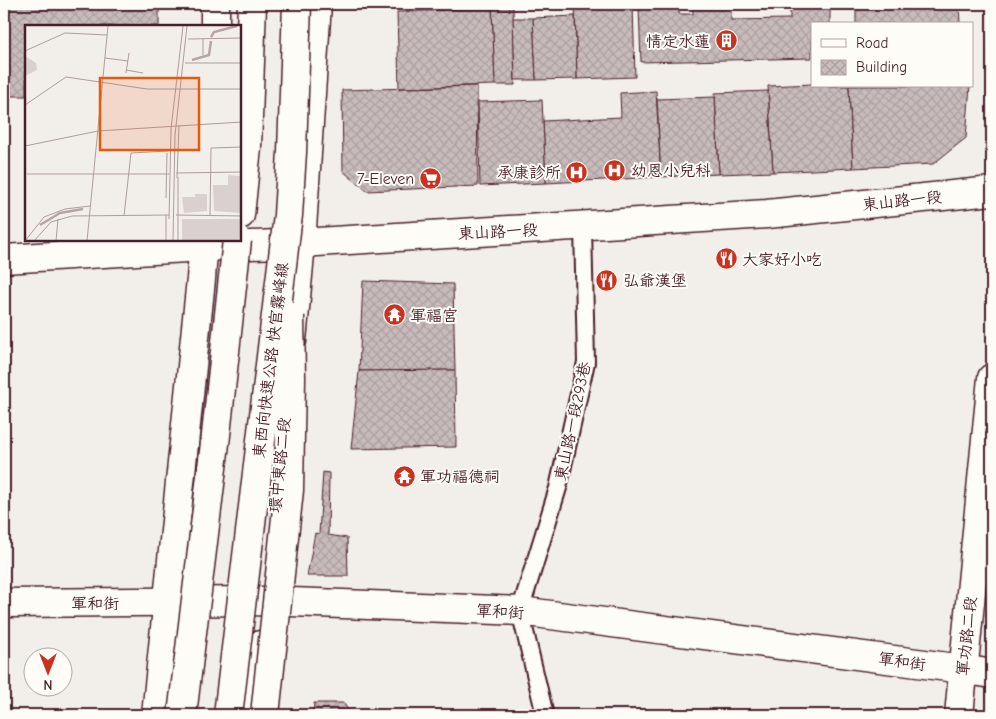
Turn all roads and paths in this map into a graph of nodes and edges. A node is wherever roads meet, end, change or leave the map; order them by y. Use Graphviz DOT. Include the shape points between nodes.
graph roads {
  1 [pos="215,4"];
  2 [pos="252,4"];
  3 [pos="297,4"];
  4 [pos="317,4"];
  5 [pos="215,25"];
  6 [pos="992,191"];
  7 [pos="241,205"];
  8 [pos="288,214"];
  9 [pos="583,226"];
  10 [pos="237,241"];
  11 [pos="203,243"];
  12 [pos="301,243"];
  13 [pos="4,259"];
  14 [pos="992,378"];
  15 [pos="167,602"];
  16 [pos="266,602"];
  17 [pos="4,603"];
  18 [pos="520,611"];
  19 [pos="963,669"];
  20 [pos="992,674"];
  21 [pos="156,715"];
  22 [pos="182,715"];
  23 [pos="228,715"];
  24 [pos="250,715"];
  25 [pos="265,715"];
  26 [pos="545,715"];
  27 [pos="959,715"];
  1 -- 5 [label="main road"];
  2 -- 7 [label="main road" via="247,147"];
  3 -- 8 [label="main road, 東西向快速公路 快官霧峰線, bridge"];
  4 -- 12 [label="main road, 環中東路二段"];
  6 -- 9 [label="main road, 東山路一段" via="767,214"];
  8 -- 23 [label="main road, 東西向快速公路 快官霧峰線, bridge"];
  8 -- 25 [label="main road, bridge" via="290,490"];
  9 -- 12 [label="main road, 東山路一段"];
  9 -- 18 [label="lane, 東山路一段293巷" via="586,362 558,488"];
  10 -- 22 [label="main road, bridge"];
  11 -- 12 [label="main road, 東山路一段"];
  11 -- 13 [label="main road, 東山路一段"];
  11 -- 15 [label="main road"];
  12 -- 16 [label="main road, 環中東路二段"];
  14 -- 19 [label="main road, 軍功路二段"];
  15 -- 16 [label="main road, 軍和街"];
  15 -- 17 [label="main road, 軍和街"];
  15 -- 21 [label="main road"];
  16 -- 18 [label="main road, 軍和街"];
  16 -- 24 [label="main road, 環中東路二段"];
  18 -- 19 [label="main road, 軍和街"];
  18 -- 26 [label="lane"];
  19 -- 20 [label="main road, 軍和街"];
  19 -- 27 [label="main road, 軍功路二段"];
}
